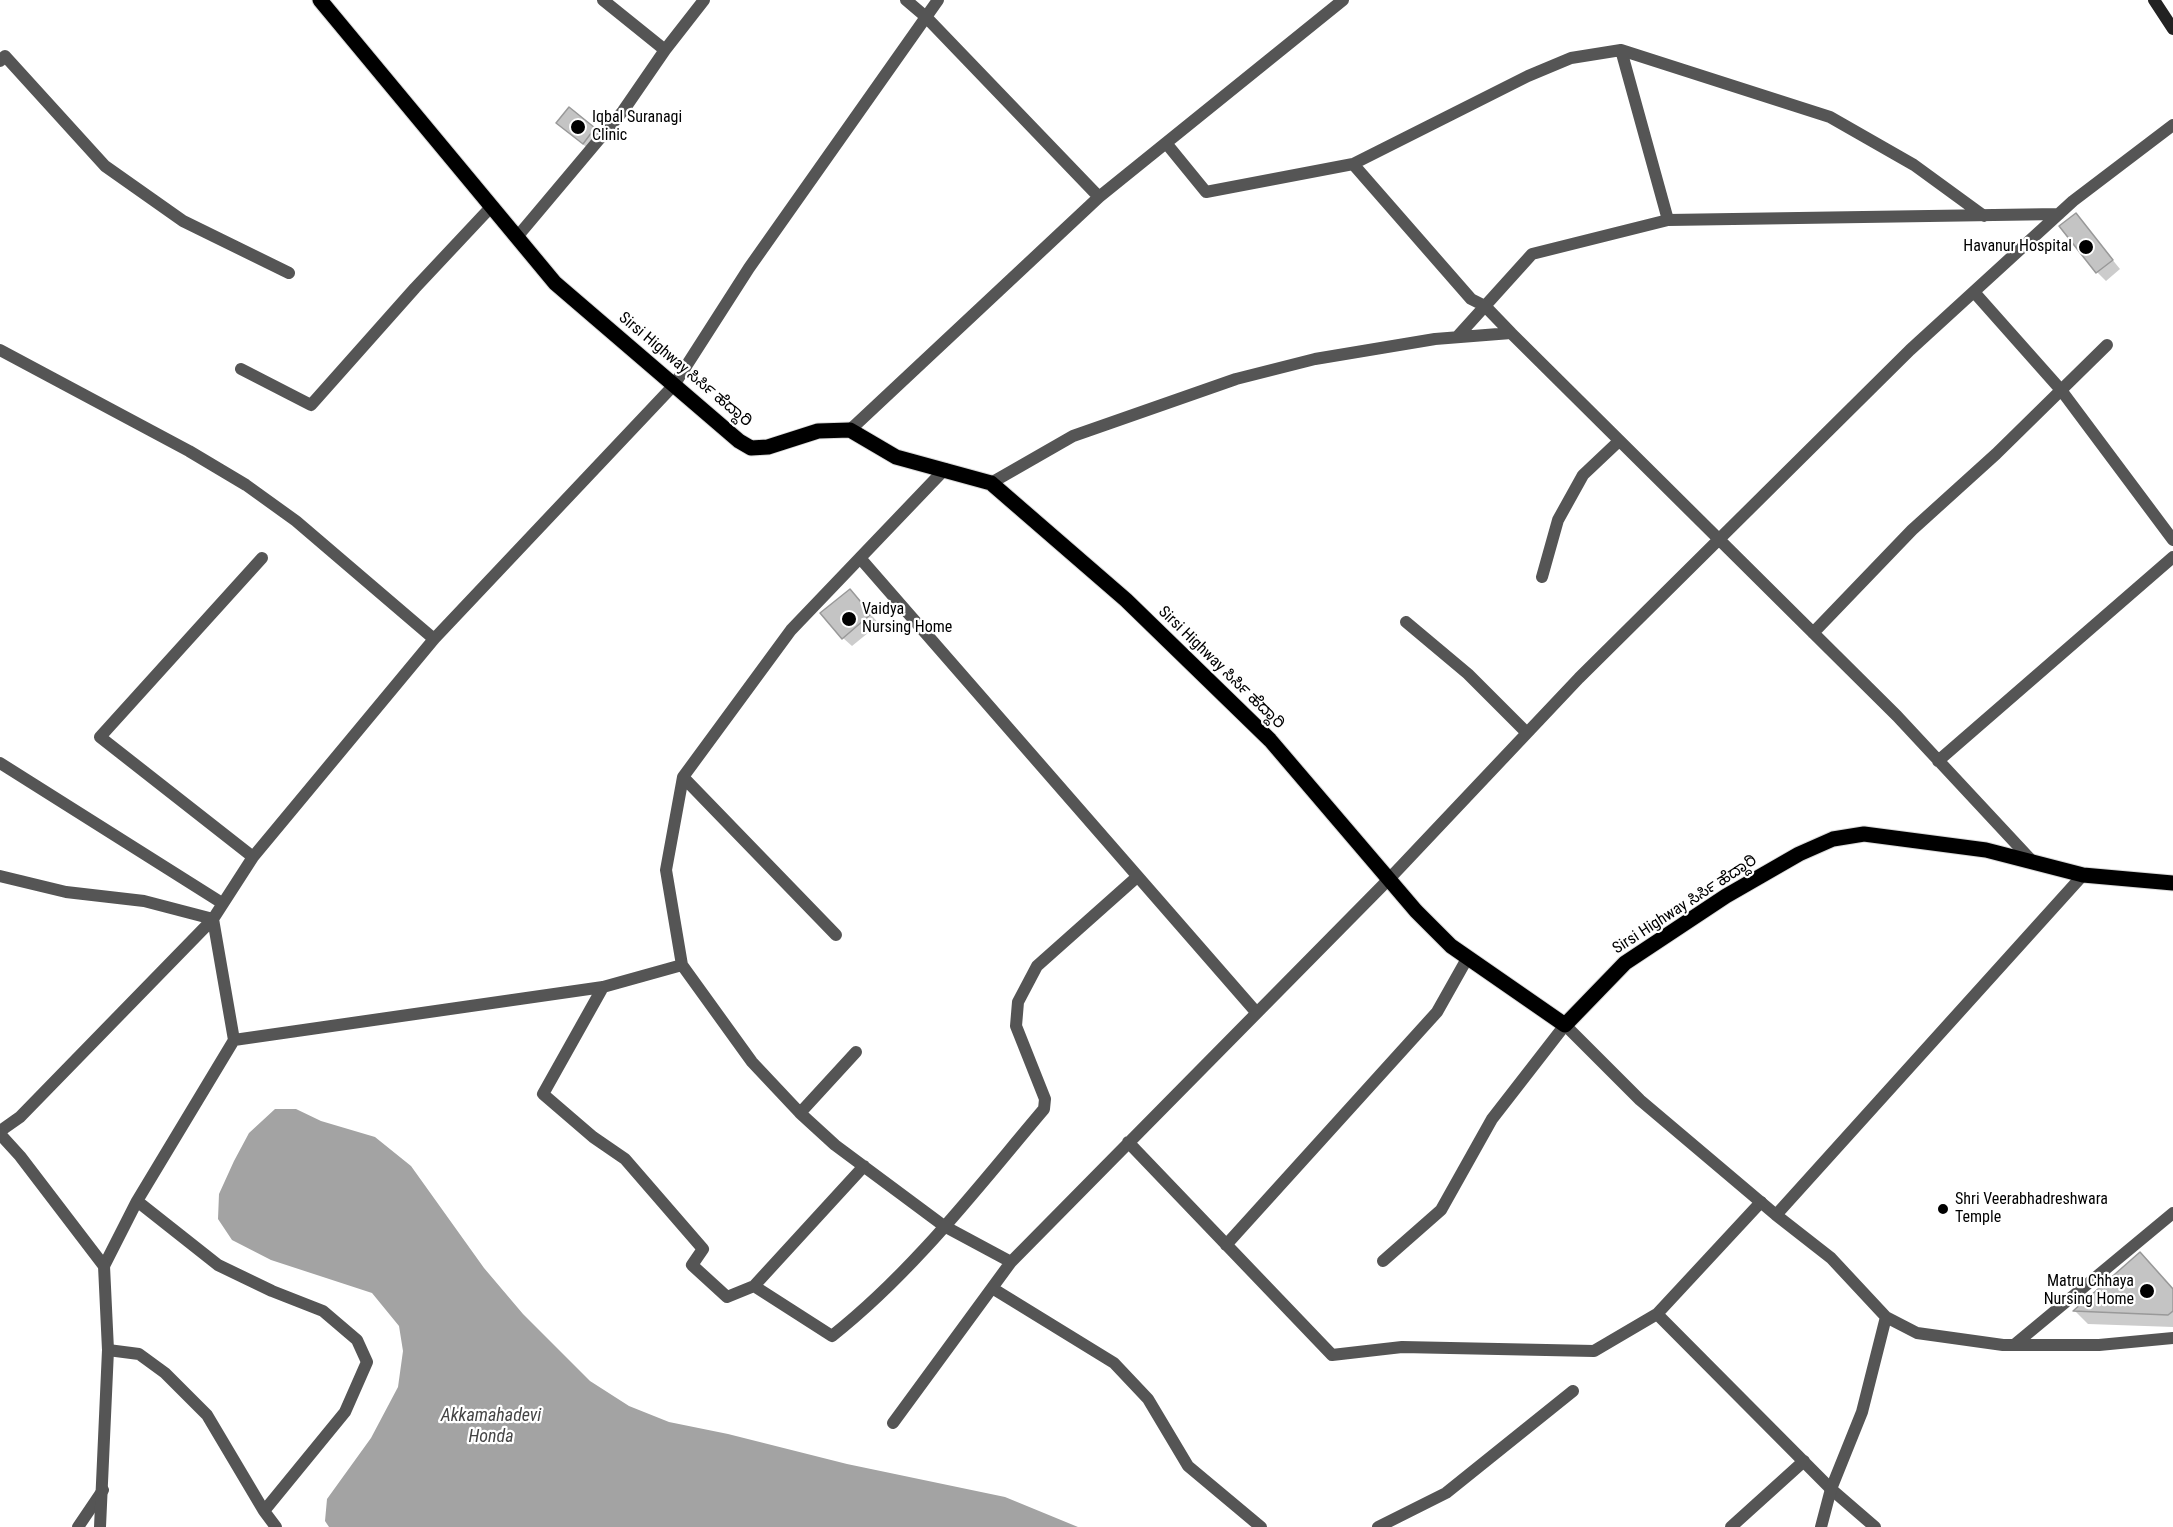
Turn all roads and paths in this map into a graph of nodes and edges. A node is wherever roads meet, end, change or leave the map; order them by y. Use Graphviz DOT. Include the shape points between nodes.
graph roads {
  1 [pos="320,0"];
  2 [pos="603,0"];
  3 [pos="704,0"];
  4 [pos="906,0"];
  5 [pos="938,0"];
  6 [pos="1342,0"];
  7 [pos="2154,0"];
  8 [pos="926,17"];
  9 [pos="2173,29"];
  10 [pos="665,50"];
  11 [pos="1621,50"];
  12 [pos="0,61"];
  13 [pos="2173,125"];
  14 [pos="1166,143"];
  15 [pos="1353,164"];
  16 [pos="1099,197"];
  17 [pos="491,207"];
  18 [pos="2059,214"];
  19 [pos="1984,216"];
  20 [pos="1668,220"];
  21 [pos="517,237"];
  22 [pos="289,273"];
  23 [pos="1974,292"];
  24 [pos="1485,306"];
  25 [pos="1511,333"];
  26 [pos="1457,337"];
  27 [pos="2107,345"];
  28 [pos="0,350"];
  29 [pos="241,369"];
  30 [pos="674,385"];
  31 [pos="2061,390"];
  32 [pos="850,430"];
  33 [pos="1619,441"];
  34 [pos="945,469"];
  35 [pos="991,483"];
  36 [pos="1718,540"];
  37 [pos="2173,540"];
  38 [pos="2173,557"];
  39 [pos="262,558"];
  40 [pos="860,558"];
  41 [pos="1542,577"];
  42 [pos="1406,622"];
  43 [pos="1813,633"];
  44 [pos="434,639"];
  45 [pos="1527,733"];
  46 [pos="1938,761"];
  47 [pos="0,764"];
  48 [pos="683,777"];
  49 [pos="253,857"];
  50 [pos="2033,862"];
  51 [pos="2083,875"];
  52 [pos="0,876"];
  53 [pos="1137,876"];
  54 [pos="1390,878"];
  55 [pos="2173,883"];
  56 [pos="222,903"];
  57 [pos="213,918"];
  58 [pos="836,935"];
  59 [pos="1468,957"];
  60 [pos="682,965"];
  61 [pos="603,987"];
  62 [pos="1256,1012"];
  63 [pos="1565,1025"];
  64 [pos="234,1040"];
  65 [pos="856,1052"];
  66 [pos="800,1113"];
  67 [pos="0,1132"];
  68 [pos="1128,1142"];
  69 [pos="864,1166"];
  70 [pos="136,1201"];
  71 [pos="1761,1202"];
  72 [pos="2173,1213"];
  73 [pos="1776,1215"];
  74 [pos="944,1226"];
  75 [pos="1227,1245"];
  76 [pos="1383,1261"];
  77 [pos="1011,1262"];
  78 [pos="104,1266"];
  79 [pos="754,1286"];
  80 [pos="992,1288"];
  81 [pos="1657,1314"];
  82 [pos="1886,1317"];
  83 [pos="2173,1338"];
  84 [pos="2014,1345"];
  85 [pos="108,1350"];
  86 [pos="1573,1391"];
  87 [pos="892,1423"];
  88 [pos="1804,1461"];
  89 [pos="1831,1489"];
  90 [pos="103,1491"];
  91 [pos="264,1511"];
  92 [pos="78,1527"];
  93 [pos="100,1527"];
  94 [pos="276,1527"];
  95 [pos="1261,1527"];
  96 [pos="1378,1527"];
  97 [pos="1731,1527"];
  98 [pos="1821,1527"];
  99 [pos="1875,1527"];
  1 -- 17 [label="main road, Sirsi Highway ಸಿರ್ಸಿ ಹೆದ್ದಾರಿ"];
  2 -- 10 [label="street"];
  3 -- 10 [label="street"];
  4 -- 8 [label="street"];
  5 -- 8 [label="street"];
  6 -- 14 [label="street"];
  7 -- 9 [label="main road"];
  8 -- 16 [label="street"];
  8 -- 30 [label="street" via="749,268"];
  10 -- 21 [label="street" via="622,111"];
  11 -- 15 [label="street" via="1571,58 1528,76"];
  11 -- 19 [label="street" via="1830,117 1914,165"];
  11 -- 20 [label="street"];
  12 -- 22 [label="street" via="5,56 105,166 183,221"];
  13 -- 18 [label="street"];
  14 -- 15 [label="street" via="1206,192"];
  14 -- 16 [label="street"];
  15 -- 24 [label="street" via="1471,299"];
  16 -- 32 [label="street"];
  17 -- 21 [label="main road, Sirsi Highway ಸಿರ್ಸಿ ಹೆದ್ದಾರಿ"];
  17 -- 29 [label="street" via="312,405"];
  18 -- 19 [label="street"];
  18 -- 23 [label="street"];
  19 -- 20 [label="street"];
  20 -- 24 [label="street" via="1532,254"];
  21 -- 30 [label="main road, Sirsi Highway ಸಿರ್ಸಿ ಹೆದ್ದಾರಿ" via="555,283"];
  23 -- 31 [label="street"];
  23 -- 36 [label="street"];
  24 -- 25 [label="street"];
  24 -- 26 [label="street"];
  25 -- 26 [label="street"];
  25 -- 33 [label="street"];
  26 -- 35 [label="street" via="1315,359 1236,379 1073,436"];
  27 -- 31 [label="street"];
  28 -- 44 [label="street" via="246,485 296,520"];
  30 -- 32 [label="main road, Sirsi Highway ಸಿರ್ಸಿ ಹೆದ್ದಾರಿ" via="751,448 768,447 818,431"];
  30 -- 44 [label="street"];
  31 -- 37 [label="street"];
  31 -- 43 [label="street" via="1912,531"];
  32 -- 34 [label="main road, Sirsi Highway ಸಿರ್ಸಿ ಹೆದ್ದಾರಿ" via="896,457"];
  33 -- 36 [label="street"];
  33 -- 41 [label="street" via="1583,475 1558,520"];
  34 -- 35 [label="main road, Sirsi Highway ಸಿರ್ಸಿ ಹೆದ್ದಾರಿ"];
  34 -- 40 [label="street"];
  35 -- 54 [label="main road, Sirsi Highway ಸಿರ್ಸಿ ಹೆದ್ದಾರಿ" via="1126,600 1269,740"];
  36 -- 43 [label="street"];
  36 -- 45 [label="street"];
  38 -- 46 [label="street"];
  39 -- 49 [label="street" via="100,737"];
  40 -- 48 [label="street" via="791,630"];
  40 -- 53 [label="street"];
  42 -- 45 [label="street" via="1468,674"];
  43 -- 46 [label="street"];
  44 -- 49 [label="street"];
  45 -- 54 [label="street"];
  46 -- 50 [label="street"];
  47 -- 56 [label="street"];
  48 -- 58 [label="street"];
  48 -- 60 [label="street" via="666,870"];
  49 -- 56 [label="street"];
  50 -- 51 [label="main road, Sirsi Highway ಸಿರ್ಸಿ ಹೆದ್ದಾರಿ"];
  50 -- 63 [label="main road, Sirsi Highway ಸಿರ್ಸಿ ಹೆದ್ದಾರಿ" via="1986,850 1863,834 1833,839 1725,896 1625,963"];
  51 -- 55 [label="main road, Sirsi Highway ಸಿರ್ಸಿ ಹೆದ್ದಾರಿ"];
  51 -- 73 [label="street"];
  52 -- 57 [label="street"];
  53 -- 62 [label="street"];
  53 -- 74 [label="street" via="1036,966 1018,1002 1016,1026 1045,1099 1044,1109"];
  54 -- 59 [label="main road, Sirsi Highway ಸಿರ್ಸಿ ಹೆದ್ದಾರಿ" via="1416,911 1451,946"];
  54 -- 62 [label="street"];
  56 -- 57 [label="street"];
  57 -- 64 [label="street"];
  57 -- 67 [label="street" via="20,1117"];
  59 -- 63 [label="main road, Sirsi Highway ಸಿರ್ಸಿ ಹೆದ್ದಾರಿ"];
  59 -- 75 [label="street" via="1437,1012"];
  60 -- 61 [label="street"];
  60 -- 66 [label="street" via="752,1062"];
  61 -- 64 [label="street"];
  61 -- 79 [label="street" via="543,1094 624,1159 703,1249 692,1265 727,1297"];
  62 -- 68 [label="street"];
  63 -- 71 [label="street" via="1640,1100"];
  63 -- 76 [label="street" via="1492,1119 1441,1210"];
  64 -- 70 [label="street"];
  65 -- 66 [label="street"];
  66 -- 69 [label="street"];
  67 -- 78 [label="street"];
  68 -- 75 [label="street"];
  68 -- 77 [label="street"];
  69 -- 74 [label="street"];
  69 -- 79 [label="street"];
  70 -- 78 [label="street"];
  70 -- 91 [label="street" via="218,1265 322,1311 357,1340 367,1362 345,1412"];
  71 -- 73 [label="street"];
  71 -- 81 [label="street"];
  72 -- 84 [label="street"];
  73 -- 82 [label="street" via="1831,1258"];
  74 -- 77 [label="street"];
  74 -- 79 [label="street" via="913,1263 832,1336"];
  75 -- 81 [label="street" via="1332,1355 1402,1347 1594,1352"];
  77 -- 80 [label="street"];
  78 -- 85 [label="street"];
  80 -- 87 [label="street"];
  80 -- 95 [label="street" via="1114,1363 1148,1399 1188,1466"];
  81 -- 88 [label="street"];
  82 -- 84 [label="street" via="1917,1333"];
  82 -- 89 [label="street" via="1862,1412"];
  83 -- 84 [label="street" via="2099,1346"];
  85 -- 90 [label="street"];
  85 -- 91 [label="street" via="139,1354 165,1373 207,1415"];
  86 -- 96 [label="street" via="1446,1493"];
  88 -- 89 [label="street"];
  88 -- 97 [label="street"];
  89 -- 98 [label="street"];
  89 -- 99 [label="street"];
  90 -- 92 [label="street"];
  90 -- 93 [label="street"];
  91 -- 94 [label="street"];
}
